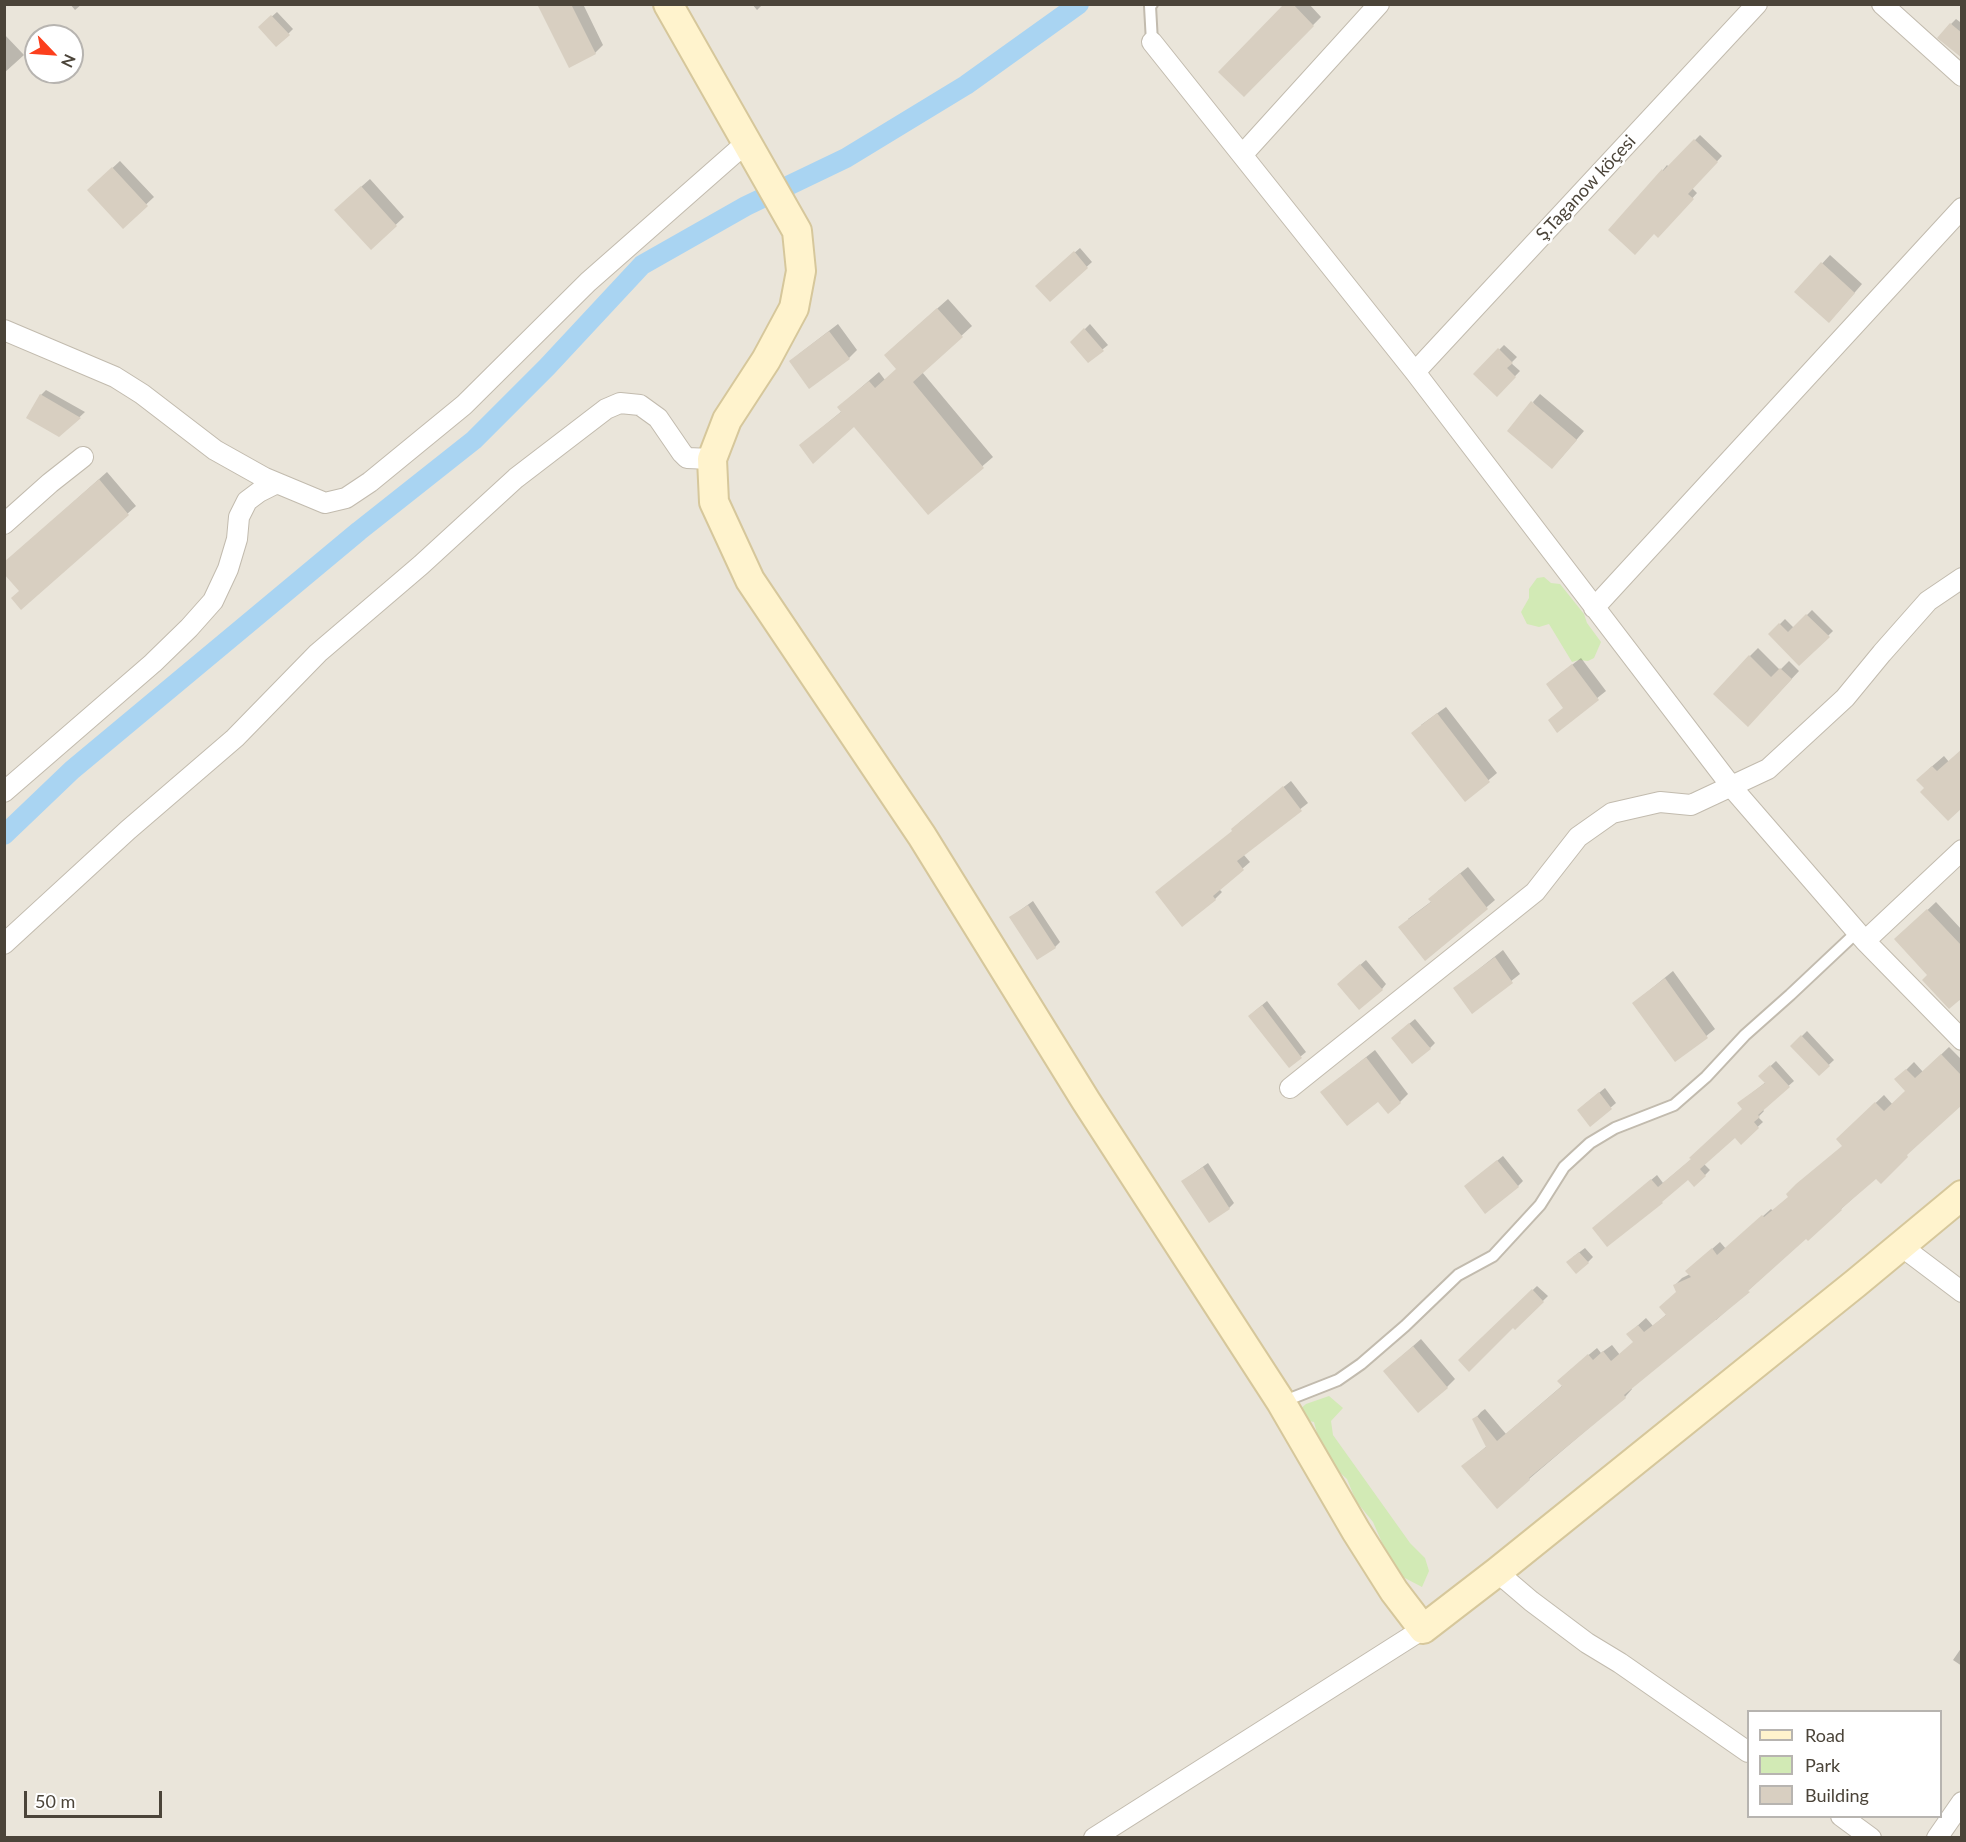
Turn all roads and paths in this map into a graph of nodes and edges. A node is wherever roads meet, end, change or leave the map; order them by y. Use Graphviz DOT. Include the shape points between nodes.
graph roads {
  1 [pos="668,4"];
  2 [pos="1152,4"];
  3 [pos="1379,4"];
  4 [pos="1757,4"];
  5 [pos="1882,4"];
  6 [pos="1152,42"];
  7 [pos="1962,76"];
  8 [pos="750,151"];
  9 [pos="1242,154"];
  10 [pos="1962,208"];
  11 [pos="4,330"];
  12 [pos="1414,372"];
  13 [pos="83,457"];
  14 [pos="712,459"];
  15 [pos="277,483"];
  16 [pos="4,524"];
  17 [pos="1962,578"];
  18 [pos="1594,608"];
  19 [pos="1731,786"];
  20 [pos="4,792"];
  21 [pos="1962,850"];
  22 [pos="1861,936"];
  23 [pos="4,944"];
  24 [pos="1962,1040"];
  25 [pos="1290,1088"];
  26 [pos="1962,1195"];
  27 [pos="1901,1246"];
  28 [pos="1962,1292"];
  29 [pos="1281,1402"];
  30 [pos="1497,1572"];
  31 [pos="1424,1629"];
  32 [pos="1747,1751"];
  33 [pos="1962,1802"];
  34 [pos="1844,1818"];
  35 [pos="1094,1838"];
  36 [pos="1871,1838"];
  37 [pos="1937,1838"];
  1 -- 8 [label="street"];
  2 -- 6 [label="lane"];
  3 -- 9 [label="street"];
  4 -- 12 [label="street, Ş.Taganow köçesi"];
  5 -- 7 [label="street"];
  6 -- 9 [label="street"];
  8 -- 14 [label="street" via="797,231 801,271 795,308 727,420"];
  8 -- 15 [label="street" via="588,282 464,405 370,482 346,498 325,502"];
  9 -- 12 [label="street"];
  10 -- 18 [label="street"];
  11 -- 15 [label="street" via="115,377 215,450"];
  12 -- 18 [label="street"];
  13 -- 16 [label="street"];
  14 -- 23 [label="street" via="687,458 658,418 640,405 620,403 606,409 516,478 318,653 235,738"];
  14 -- 29 [label="street" via="714,502 750,580 922,836 1086,1101"];
  15 -- 20 [label="street" via="247,501 239,517 228,569 213,601 153,663"];
  17 -- 19 [label="street" via="1928,601 1845,698 1802,740 1768,769"];
  18 -- 19 [label="street"];
  19 -- 22 [label="street"];
  19 -- 25 [label="street" via="1691,805 1660,802 1612,813 1578,837 1535,892"];
  21 -- 22 [label="street"];
  22 -- 24 [label="street"];
  22 -- 29 [label="lane" via="1744,1035 1674,1105 1615,1128 1590,1143 1564,1167 1540,1205 1493,1256 1458,1275 1361,1364 1338,1380"];
  26 -- 27 [label="street"];
  27 -- 28 [label="street"];
  27 -- 30 [label="street"];
  29 -- 31 [label="street" via="1356,1531"];
  30 -- 31 [label="street"];
  30 -- 32 [label="street" via="1587,1643"];
  31 -- 35 [label="street"];
  33 -- 37 [label="street"];
  34 -- 36 [label="street"];
}
